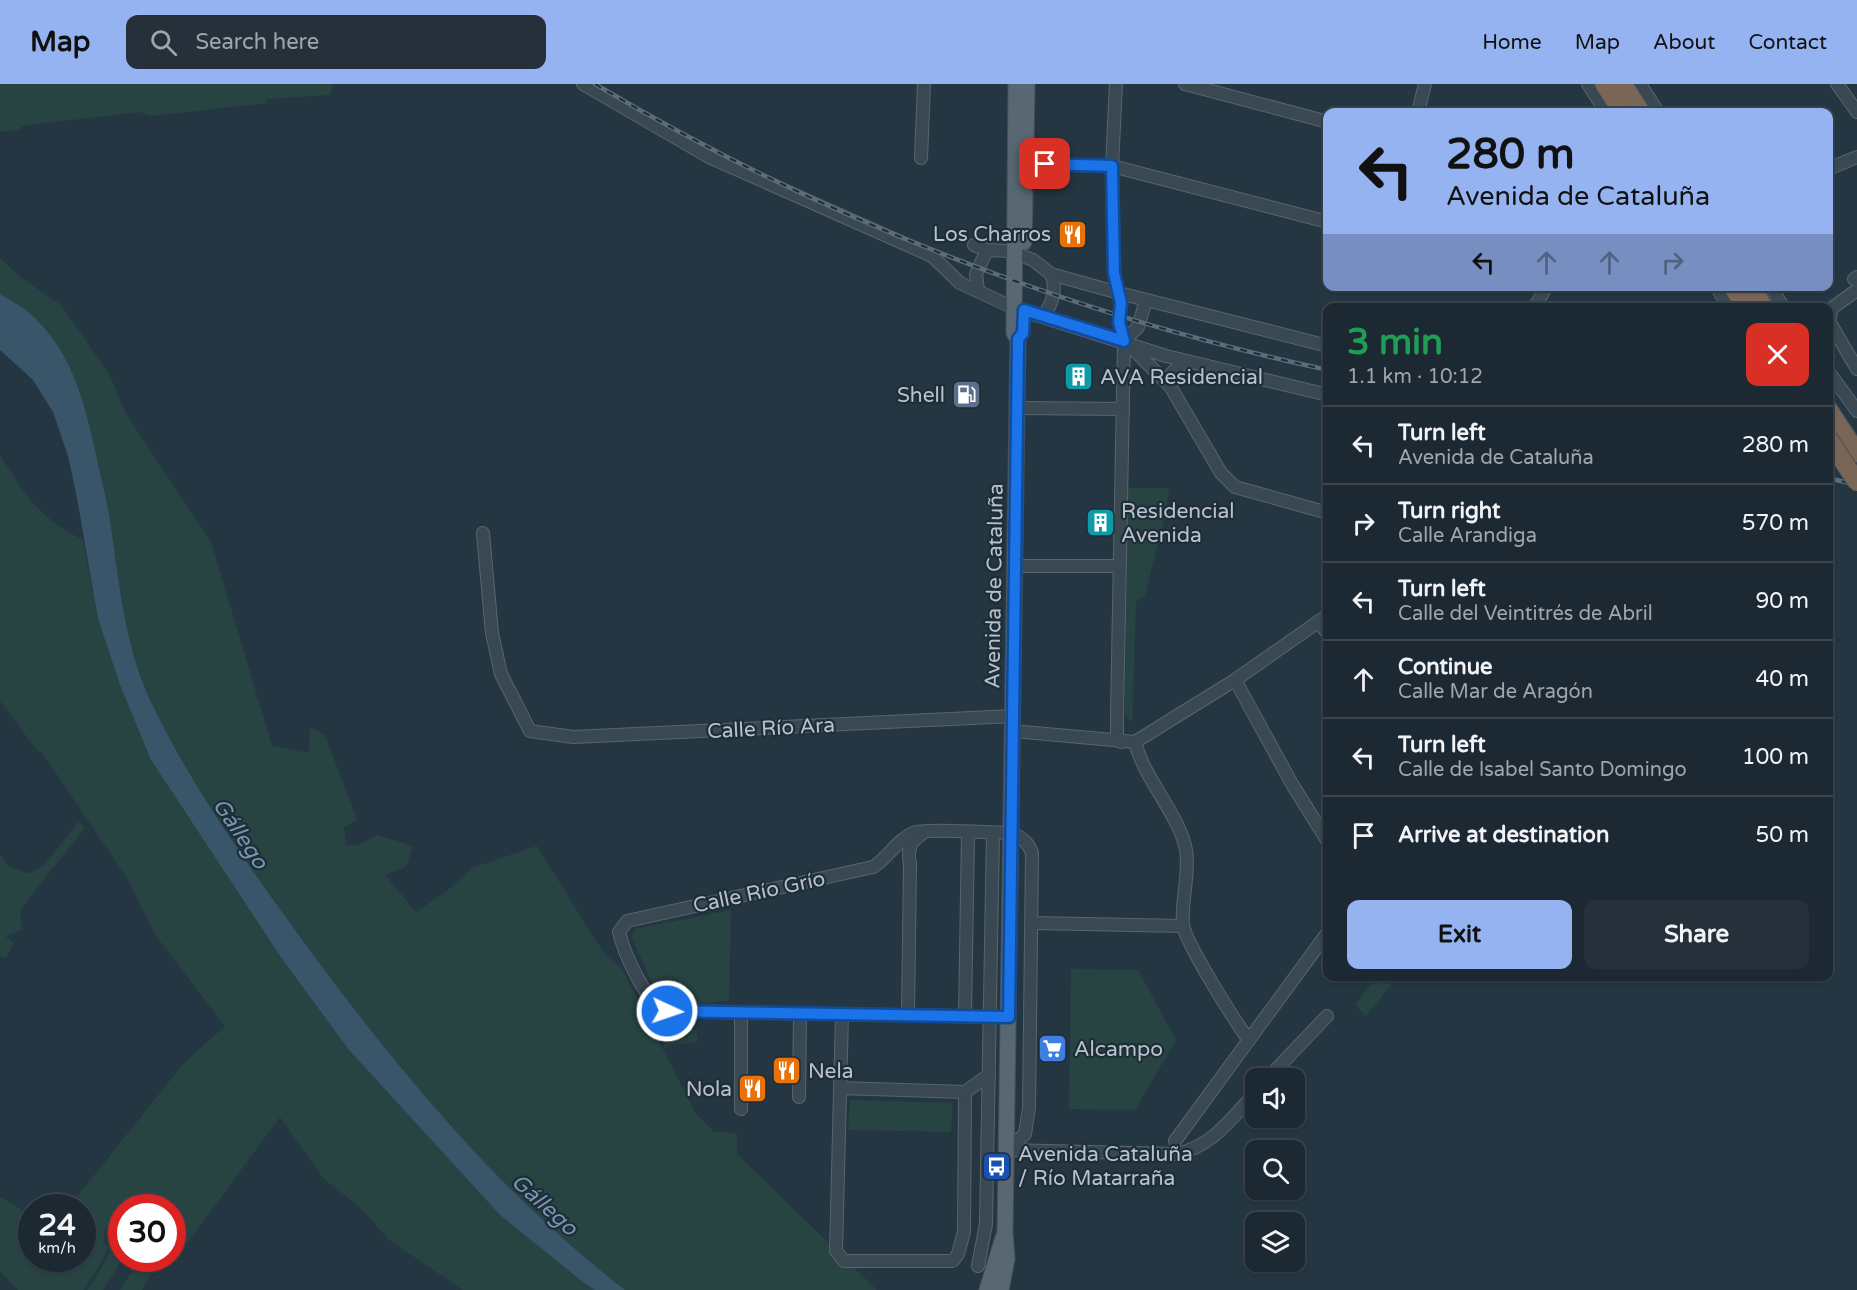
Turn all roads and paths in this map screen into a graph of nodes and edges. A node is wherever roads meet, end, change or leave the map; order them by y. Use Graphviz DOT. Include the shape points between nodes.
graph roads {
  1 [pos="582,84"];
  2 [pos="924,84"];
  3 [pos="1016,84"];
  4 [pos="1027,84"];
  5 [pos="1116,84"];
  6 [pos="1185,84"];
  7 [pos="1425,84"];
  8 [pos="1588,84"];
  9 [pos="1640,84"];
  10 [pos="1837,84"];
  11 [pos="1610,86"];
  12 [pos="1419,108"];
  13 [pos="1603,108"];
  14 [pos="1620,108"];
  15 [pos="1636,108"];
  16 [pos="1655,108"];
  17 [pos="1857,112"];
  18 [pos="1323,121"];
  19 [pos="1857,157"];
  20 [pos="921,158"];
  21 [pos="1112,166"];
  22 [pos="1833,167"];
  23 [pos="1020,169"];
  24 [pos="1323,221"];
  25 [pos="974,245"];
  26 [pos="987,250"];
  27 [pos="1019,254"];
  28 [pos="1051,274"];
  29 [pos="1856,282"];
  30 [pos="978,290"];
  31 [pos="1119,293"];
  32 [pos="1146,300"];
  33 [pos="1833,307"];
  34 [pos="1019,309"];
  35 [pos="1042,315"];
  36 [pos="1833,328"];
  37 [pos="1124,341"];
  38 [pos="1323,345"];
  39 [pos="1185,361"];
  40 [pos="1857,369"];
  41 [pos="1833,378"];
  42 [pos="1170,386"];
  43 [pos="1323,394"];
  44 [pos="1017,408"];
  45 [pos="1123,409"];
  46 [pos="1857,411"];
  47 [pos="1833,416"];
  48 [pos="1833,446"];
  49 [pos="1857,454"];
  50 [pos="1833,455"];
  51 [pos="1857,482"];
  52 [pos="1323,512"];
  53 [pos="483,533"];
  54 [pos="1015,566"];
  55 [pos="1119,566"];
  56 [pos="1323,618"];
  57 [pos="1235,680"];
  58 [pos="1013,724"];
  59 [pos="1117,740"];
  60 [pos="1135,742"];
  61 [pos="926,832"];
  62 [pos="968,833"];
  63 [pos="993,833"];
  64 [pos="1012,833"];
  65 [pos="1323,834"];
  66 [pos="890,854"];
  67 [pos="909,859"];
  68 [pos="1033,923"];
  69 [pos="1183,926"];
  70 [pos="1323,939"];
  71 [pos="741,1014"];
  72 [pos="800,1014"];
  73 [pos="842,1014"];
  74 [pos="908,1014"];
  75 [pos="965,1016"];
  76 [pos="1327,1016"];
  77 [pos="989,1017"];
  78 [pos="1009,1017"];
  79 [pos="1249,1040"];
  80 [pos="1278,1068"];
  81 [pos="989,1075"];
  82 [pos="840,1088"];
  83 [pos="965,1092"];
  84 [pos="798,1097"];
  85 [pos="1245,1104"];
  86 [pos="741,1108"];
  87 [pos="1175,1142"];
  88 [pos="1007,1150"];
  89 [pos="986,1224"];
  90 [pos="1005,1232"];
  91 [pos="978,1266"];
  92 [pos="987,1290"];
  93 [pos="1001,1290"];
  1 -- 30 [label="street" via="709,157 932,256 960,283"];
  2 -- 20 [label="street"];
  3 -- 23 [label="main road, Avenida de Cataluña"];
  4 -- 23 [label="main road, Avenida de Cataluña"];
  5 -- 21 [label="street"];
  6 -- 18 [label="street"];
  7 -- 12 [label="street"];
  8 -- 13 [label="street"];
  9 -- 16 [label="street"];
  10 -- 17 [label="street"];
  11 -- 14 [label="highway"];
  11 -- 15 [label="highway"];
  19 -- 22 [label="street"];
  21 -- 23 [label="street"];
  21 -- 24 [label="street"];
  21 -- 31 [label="street" via="1114,273"];
  23 -- 27 [label="main road, Avenida de Cataluña"];
  25 -- 26 [label="street"];
  26 -- 27 [label="street"];
  26 -- 30 [label="street" via="976,274"];
  27 -- 28 [label="street"];
  27 -- 34 [label="main road, Avenida de Cataluña"];
  28 -- 31 [label="street"];
  28 -- 35 [label="street" via="1055,282 1053,297"];
  29 -- 33 [label="street"];
  30 -- 34 [label="street"];
  31 -- 32 [label="street"];
  31 -- 37 [label="street" via="1119,322"];
  32 -- 37 [label="street" via="1138,327"];
  32 -- 38 [label="street"];
  34 -- 35 [label="street"];
  34 -- 44 [label="main road, Avenida de Cataluña" via="1023,333 1018,339"];
  35 -- 37 [label="street"];
  36 -- 40 [label="street"];
  37 -- 39 [label="street"];
  37 -- 42 [label="street"];
  37 -- 45 [label="street"];
  39 -- 42 [label="street" via="1172,373"];
  39 -- 43 [label="street"];
  41 -- 46 [label="street"];
  42 -- 52 [label="street" via="1221,472 1235,487"];
  44 -- 45 [label="street"];
  44 -- 54 [label="main road, Avenida de Cataluña"];
  45 -- 55 [label="street"];
  47 -- 49 [label="highway"];
  48 -- 51 [label="highway, bridge"];
  49 -- 50 [label="street"];
  53 -- 58 [label="street, Calle Río Ara" via="492,633 501,674 530,731 573,737"];
  54 -- 55 [label="street"];
  54 -- 58 [label="main road, Avenida de Cataluña"];
  55 -- 59 [label="street"];
  56 -- 57 [label="street"];
  57 -- 60 [label="street"];
  57 -- 65 [label="street"];
  58 -- 59 [label="street, Calle Río Ara"];
  58 -- 64 [label="main road, Avenida de Cataluña"];
  59 -- 60 [label="street, Calle Río Ara"];
  60 -- 69 [label="street" via="1141,762 1186,850"];
  61 -- 62 [label="street, Calle Río Grío"];
  61 -- 66 [label="street, Calle Río Grío" via="913,833"];
  61 -- 67 [label="street" via="913,841"];
  62 -- 63 [label="street, Calle Río Grío"];
  62 -- 75 [label="street"];
  63 -- 64 [label="street, Calle Río Grío"];
  63 -- 77 [label="street"];
  64 -- 68 [label="street" via="1026,841 1032,853"];
  64 -- 78 [label="main road, Avenida de Cataluña"];
  66 -- 67 [label="street"];
  66 -- 71 [label="street, Calle Río Grío" via="867,868 627,921 619,932 623,946 655,1005 672,1011"];
  67 -- 74 [label="street"];
  68 -- 69 [label="street"];
  68 -- 88 [label="street" via="1027,1125 1022,1139"];
  69 -- 79 [label="street"];
  70 -- 79 [label="street"];
  71 -- 72 [label="street"];
  71 -- 86 [label="street"];
  72 -- 73 [label="street"];
  72 -- 84 [label="street"];
  73 -- 74 [label="street"];
  73 -- 82 [label="street"];
  74 -- 75 [label="street"];
  75 -- 77 [label="street"];
  76 -- 80 [label="street"];
  77 -- 78 [label="street"];
  77 -- 81 [label="street"];
  78 -- 88 [label="main road, Avenida de Cataluña"];
  79 -- 87 [label="street"];
  81 -- 83 [label="street"];
  81 -- 89 [label="street"];
  82 -- 83 [label="street"];
  82 -- 83 [label="street" via="836,1251 844,1261 953,1261 964,1232"];
  85 -- 88 [label="street" via="1210,1141 1192,1151 1176,1154"];
  88 -- 90 [label="main road, Avenida de Cataluña"];
  89 -- 90 [label="street" via="992,1230"];
  89 -- 91 [label="street"];
  90 -- 92 [label="main road, Avenida de Cataluña"];
  90 -- 93 [label="main road, Avenida de Cataluña" via="1007,1259"];
}
